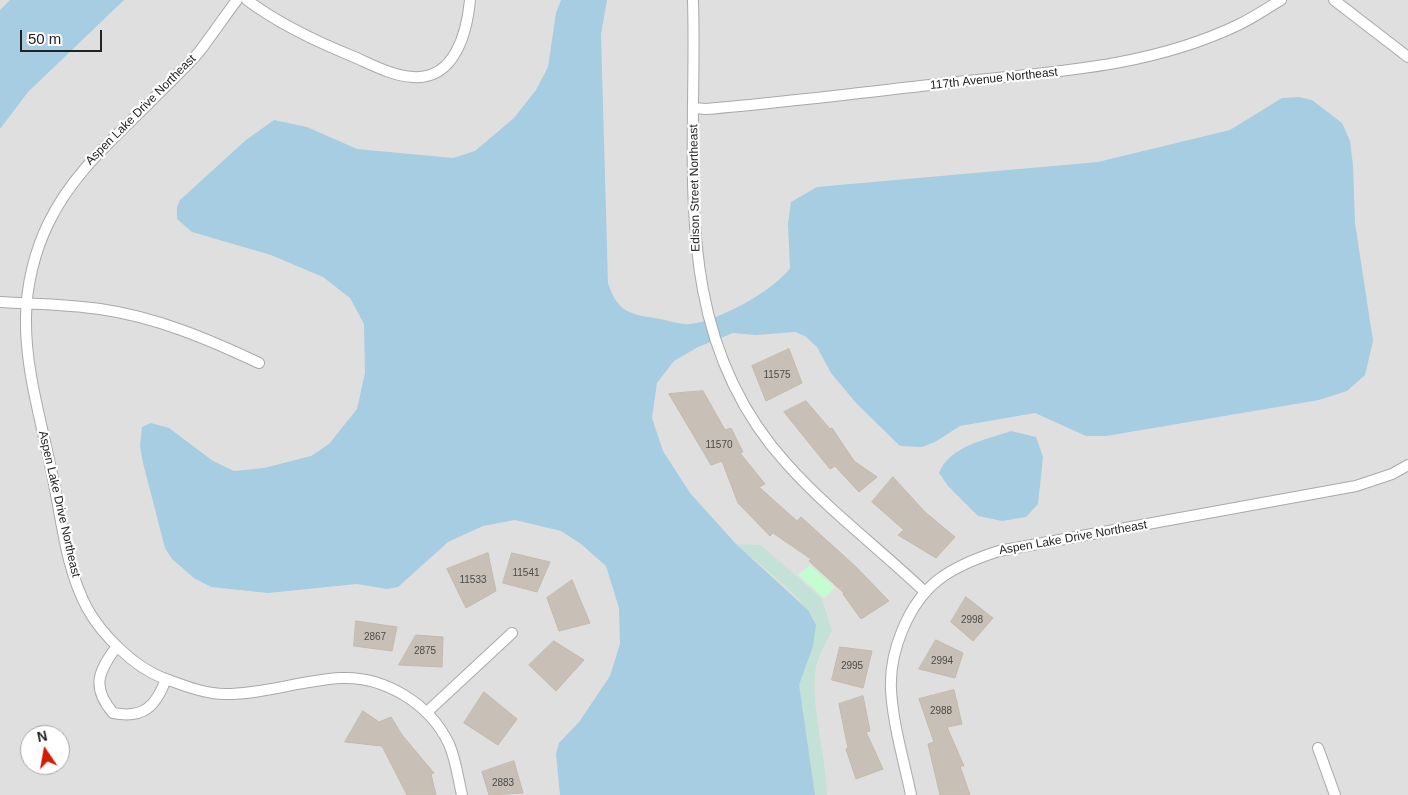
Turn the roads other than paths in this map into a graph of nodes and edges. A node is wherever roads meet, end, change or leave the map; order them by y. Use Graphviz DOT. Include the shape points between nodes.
graph roads {
  1 [pos="237,0"];
  2 [pos="247,0"];
  3 [pos="470,0"];
  4 [pos="693,0"];
  5 [pos="1281,0"];
  6 [pos="1334,0"];
  7 [pos="1408,57"];
  8 [pos="694,108"];
  9 [pos="0,302"];
  10 [pos="26,304"];
  11 [pos="259,363"];
  12 [pos="1408,465"];
  13 [pos="925,592"];
  14 [pos="512,633"];
  15 [pos="117,646"];
  16 [pos="166,679"];
  17 [pos="427,712"];
  18 [pos="1318,748"];
  19 [pos="462,795"];
  20 [pos="911,795"];
  21 [pos="1335,795"];
  1 -- 10 [label="street, Aspen Lake Drive Northeast" via="196,54 99,151 65,192 41,243"];
  2 -- 3 [label="street" via="332,48 374,66 413,77 437,71 454,56 464,34"];
  4 -- 8 [label="street, Edison Street Northeast"];
  5 -- 8 [label="street, 117th Avenue Northeast" via="1206,38 1104,67"];
  6 -- 7 [label="street"];
  8 -- 13 [label="street, Edison Street Northeast" via="694,234 704,301 719,355 747,410 786,464"];
  9 -- 10 [label="street"];
  10 -- 11 [label="street" via="99,309 146,318"];
  10 -- 15 [label="street, Aspen Lake Drive Northeast" via="36,404 69,559 88,610"];
  12 -- 13 [label="street, Aspen Lake Drive Northeast" via="1356,486 999,551 958,567"];
  13 -- 20 [label="street, Aspen Lake Drive Northeast" via="903,629 891,687"];
  14 -- 17 [label="street"];
  15 -- 16 [label="street, Aspen Lake Drive Northeast" via="146,670"];
  15 -- 16 [label="street" via="100,676 101,698 113,713 131,716 141,713 158,698"];
  16 -- 17 [label="street, Aspen Lake Drive Northeast" via="201,691 222,694 360,678 394,689"];
  17 -- 19 [label="street, Aspen Lake Drive Northeast" via="449,744"];
  18 -- 21 [label="street"];
}
